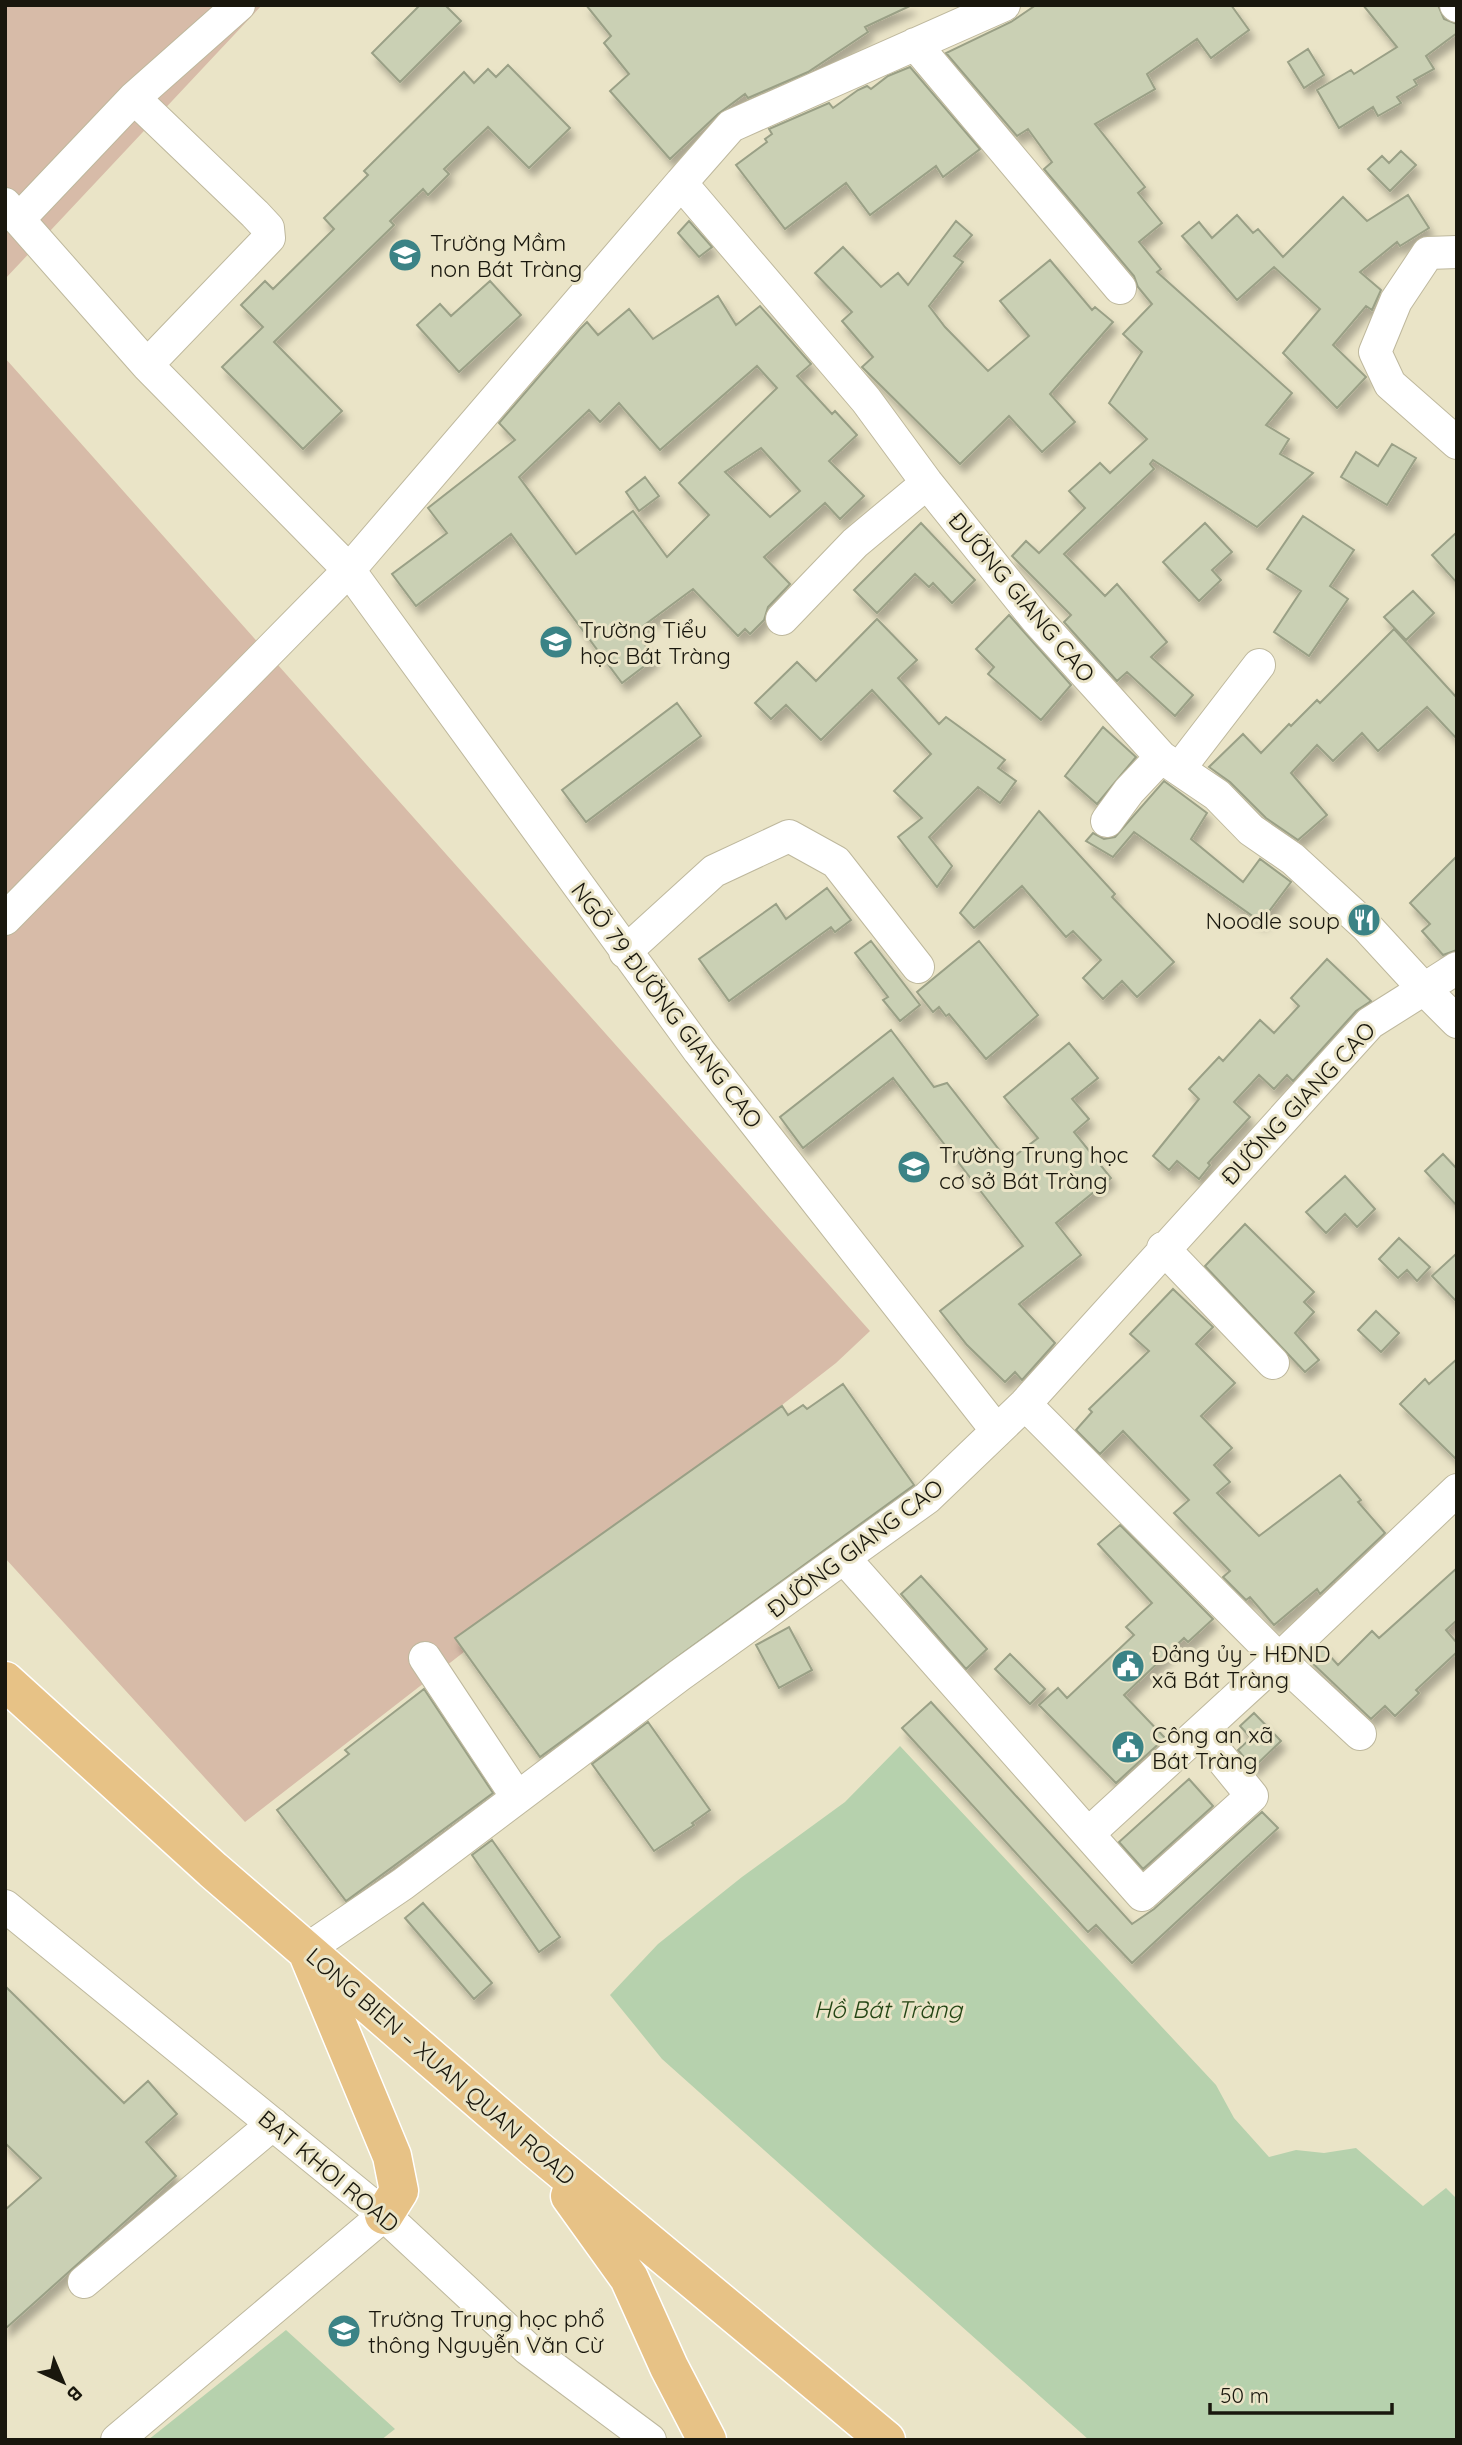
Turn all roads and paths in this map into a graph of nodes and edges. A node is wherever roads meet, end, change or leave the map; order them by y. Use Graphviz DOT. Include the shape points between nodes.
graph roads {
  1 [pos="239,5"];
  2 [pos="1004,5"];
  3 [pos="915,44"];
  4 [pos="134,98"];
  5 [pos="681,183"];
  6 [pos="12,211"];
  7 [pos="1457,252"];
  8 [pos="1120,288"];
  9 [pos="147,365"];
  10 [pos="1457,443"];
  11 [pos="927,483"];
  12 [pos="349,570"];
  13 [pos="782,619"];
  14 [pos="1259,665"];
  15 [pos="1170,763"];
  16 [pos="1107,821"];
  17 [pos="5,919"];
  18 [pos="625,952"];
  19 [pos="918,967"];
  20 [pos="1457,968"];
  21 [pos="1424,989"];
  22 [pos="1457,1021"];
  23 [pos="1164,1248"];
  24 [pos="1273,1363"];
  25 [pos="1025,1404"];
  26 [pos="997,1431"];
  27 [pos="1457,1490"];
  28 [pos="845,1559"];
  29 [pos="425,1658"];
  30 [pos="1279,1659"];
  31 [pos="5,1681"];
  32 [pos="5,1699"];
  33 [pos="54,1724"];
  34 [pos="1200,1732"];
  35 [pos="1360,1734"];
  36 [pos="517,1797"];
  37 [pos="1088,1834"];
  38 [pos="5,1906"];
  39 [pos="306,1950"];
  40 [pos="273,2124"];
  41 [pos="536,2149"];
  42 [pos="384,2215"];
  43 [pos="84,2282"];
  44 [pos="117,2440"];
  45 [pos="650,2440"];
  46 [pos="707,2440"];
  47 [pos="886,2440"];
  1 -- 4 [label="street"];
  2 -- 3 [label="street"];
  3 -- 5 [label="street" via="731,126"];
  3 -- 8 [label="street"];
  4 -- 6 [label="street"];
  4 -- 9 [label="street" via="255,214 268,228 269,238"];
  5 -- 11 [label="street, ĐƯỜNG GIANG CAO" via="866,400"];
  5 -- 12 [label="street"];
  6 -- 9 [label="street, NGÕ 79 ĐƯỜNG GIANG CAO"];
  7 -- 10 [label="street" via="1428,253 1396,301 1376,352 1390,384"];
  9 -- 12 [label="street, NGÕ 79 ĐƯỜNG GIANG CAO"];
  11 -- 13 [label="street" via="855,543"];
  11 -- 15 [label="street, ĐƯỜNG GIANG CAO" via="1037,620"];
  12 -- 17 [label="street"];
  12 -- 18 [label="street, NGÕ 79 ĐƯỜNG GIANG CAO"];
  14 -- 15 [label="street"];
  15 -- 16 [label="street" via="1129,791"];
  15 -- 21 [label="street, ĐƯỜNG GIANG CAO" via="1217,795 1251,830 1293,859 1366,926"];
  18 -- 19 [label="street" via="714,871 789,836 836,862"];
  18 -- 26 [label="street, NGÕ 79 ĐƯỜNG GIANG CAO"];
  20 -- 21 [label="street"];
  21 -- 22 [label="street"];
  21 -- 23 [label="street, ĐƯỜNG GIANG CAO" via="1370,1023"];
  23 -- 24 [label="street"];
  23 -- 25 [label="street, ĐƯỜNG GIANG CAO"];
  25 -- 26 [label="street, ĐƯỜNG GIANG CAO"];
  25 -- 30 [label="street"];
  26 -- 28 [label="street, ĐƯỜNG GIANG CAO" via="928,1498"];
  27 -- 30 [label="street"];
  28 -- 36 [label="street, ĐƯỜNG GIANG CAO"];
  28 -- 37 [label="street"];
  29 -- 36 [label="street"];
  30 -- 34 [label="street"];
  30 -- 35 [label="street"];
  31 -- 33 [label="main road, LONG BIEN – XUAN QUAN ROAD"];
  32 -- 33 [label="main road"];
  33 -- 39 [label="main road, LONG BIEN – XUAN QUAN ROAD"];
  34 -- 37 [label="street"];
  34 -- 37 [label="street" via="1252,1796 1142,1895"];
  36 -- 39 [label="street, ĐƯỜNG GIANG CAO" via="403,1884"];
  38 -- 40 [label="street, BAT KHOI ROAD"];
  39 -- 41 [label="main road, LONG BIEN – XUAN QUAN ROAD"];
  39 -- 42 [label="main road" via="392,2156 399,2191"];
  40 -- 42 [label="street, BAT KHOI ROAD"];
  40 -- 43 [label="street"];
  41 -- 46 [label="main road" via="629,2278"];
  41 -- 47 [label="main road, LONG BIEN – XUAN QUAN ROAD"];
  42 -- 44 [label="street"];
  42 -- 45 [label="street, BAT KHOI ROAD" via="528,2349"];
}
